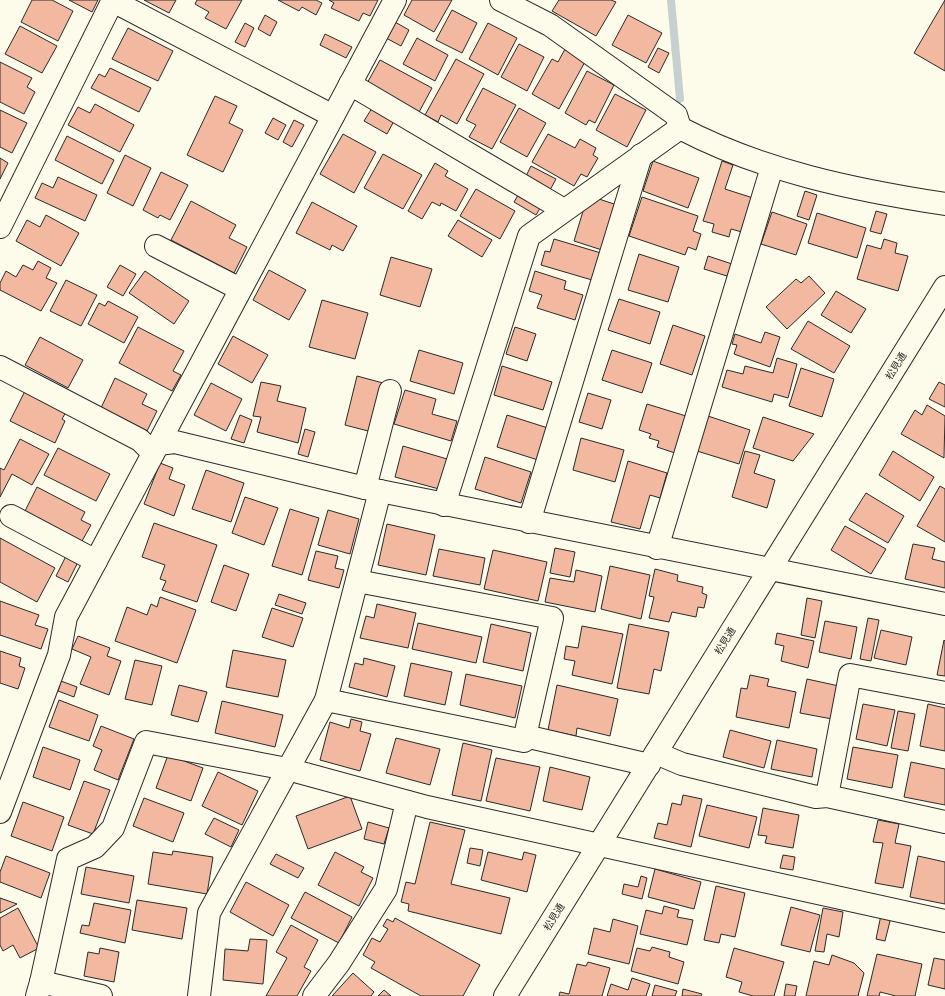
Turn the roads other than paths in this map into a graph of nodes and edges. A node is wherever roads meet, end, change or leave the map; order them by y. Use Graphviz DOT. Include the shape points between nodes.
graph roads {
  1 [pos="113,0"];
  2 [pos="395,0"];
  3 [pos="501,0"];
  4 [pos="350,84"];
  5 [pos="333,116"];
  6 [pos="680,128"];
  7 [pos="641,155"];
  8 [pos="772,167"];
  9 [pos="945,204"];
  10 [pos="564,210"];
  11 [pos="0,227"];
  12 [pos="156,246"];
  13 [pos="945,287"];
  14 [pos="240,289"];
  15 [pos="0,367"];
  16 [pos="390,391"];
  17 [pos="155,448"];
  18 [pos="372,489"];
  19 [pos="444,505"];
  20 [pos="11,516"];
  21 [pos="529,522"];
  22 [pos="657,548"];
  23 [pos="96,561"];
  24 [pos="770,569"];
  25 [pos="357,582"];
  26 [pos="945,604"];
  27 [pos="945,693"];
  28 [pos="326,700"];
  29 [pos="525,736"];
  30 [pos="652,759"];
  31 [pos="287,769"];
  32 [pos="827,796"];
  33 [pos="407,802"];
  34 [pos="0,812"];
  35 [pos="945,822"];
  36 [pos="599,845"];
  37 [pos="945,921"];
  38 [pos="39,989"];
  39 [pos="100,996"];
  40 [pos="199,996"];
  41 [pos="314,996"];
  42 [pos="506,996"];
  1 -- 5 [label="street"];
  1 -- 11 [label="street"];
  2 -- 4 [label="street"];
  3 -- 6 [label="street" via="550,26 622,76 676,115"];
  4 -- 5 [label="street"];
  4 -- 10 [label="street"];
  5 -- 14 [label="street"];
  6 -- 7 [label="street"];
  6 -- 8 [label="street" via="704,141"];
  7 -- 10 [label="street"];
  7 -- 21 [label="street"];
  8 -- 9 [label="street" via="888,196"];
  8 -- 22 [label="street"];
  10 -- 19 [label="street" via="529,236"];
  12 -- 14 [label="street"];
  13 -- 24 [label="street, 松見通"];
  14 -- 17 [label="street"];
  15 -- 17 [label="street"];
  16 -- 18 [label="street"];
  17 -- 18 [label="street" via="175,442"];
  17 -- 23 [label="street"];
  18 -- 19 [label="street"];
  18 -- 25 [label="street"];
  19 -- 21 [label="street"];
  20 -- 23 [label="street"];
  21 -- 22 [label="street"];
  22 -- 24 [label="street"];
  23 -- 34 [label="street" via="66,617 59,655"];
  24 -- 26 [label="street"];
  24 -- 30 [label="street, 松見通"];
  25 -- 28 [label="street"];
  25 -- 29 [label="street" via="552,618"];
  27 -- 32 [label="street" via="850,675"];
  28 -- 29 [label="street" via="524,741"];
  28 -- 31 [label="street"];
  29 -- 30 [label="street"];
  30 -- 32 [label="street" via="816,797"];
  30 -- 36 [label="street, 松見通"];
  31 -- 33 [label="street"];
  31 -- 38 [label="street" via="146,742 113,828 95,847 68,859"];
  31 -- 40 [label="street" via="209,913"];
  32 -- 35 [label="street"];
  33 -- 36 [label="street"];
  33 -- 41 [label="street" via="386,889 339,963"];
  36 -- 37 [label="street"];
  36 -- 42 [label="street, 松見通"];
  38 -- 39 [label="street"];
}
